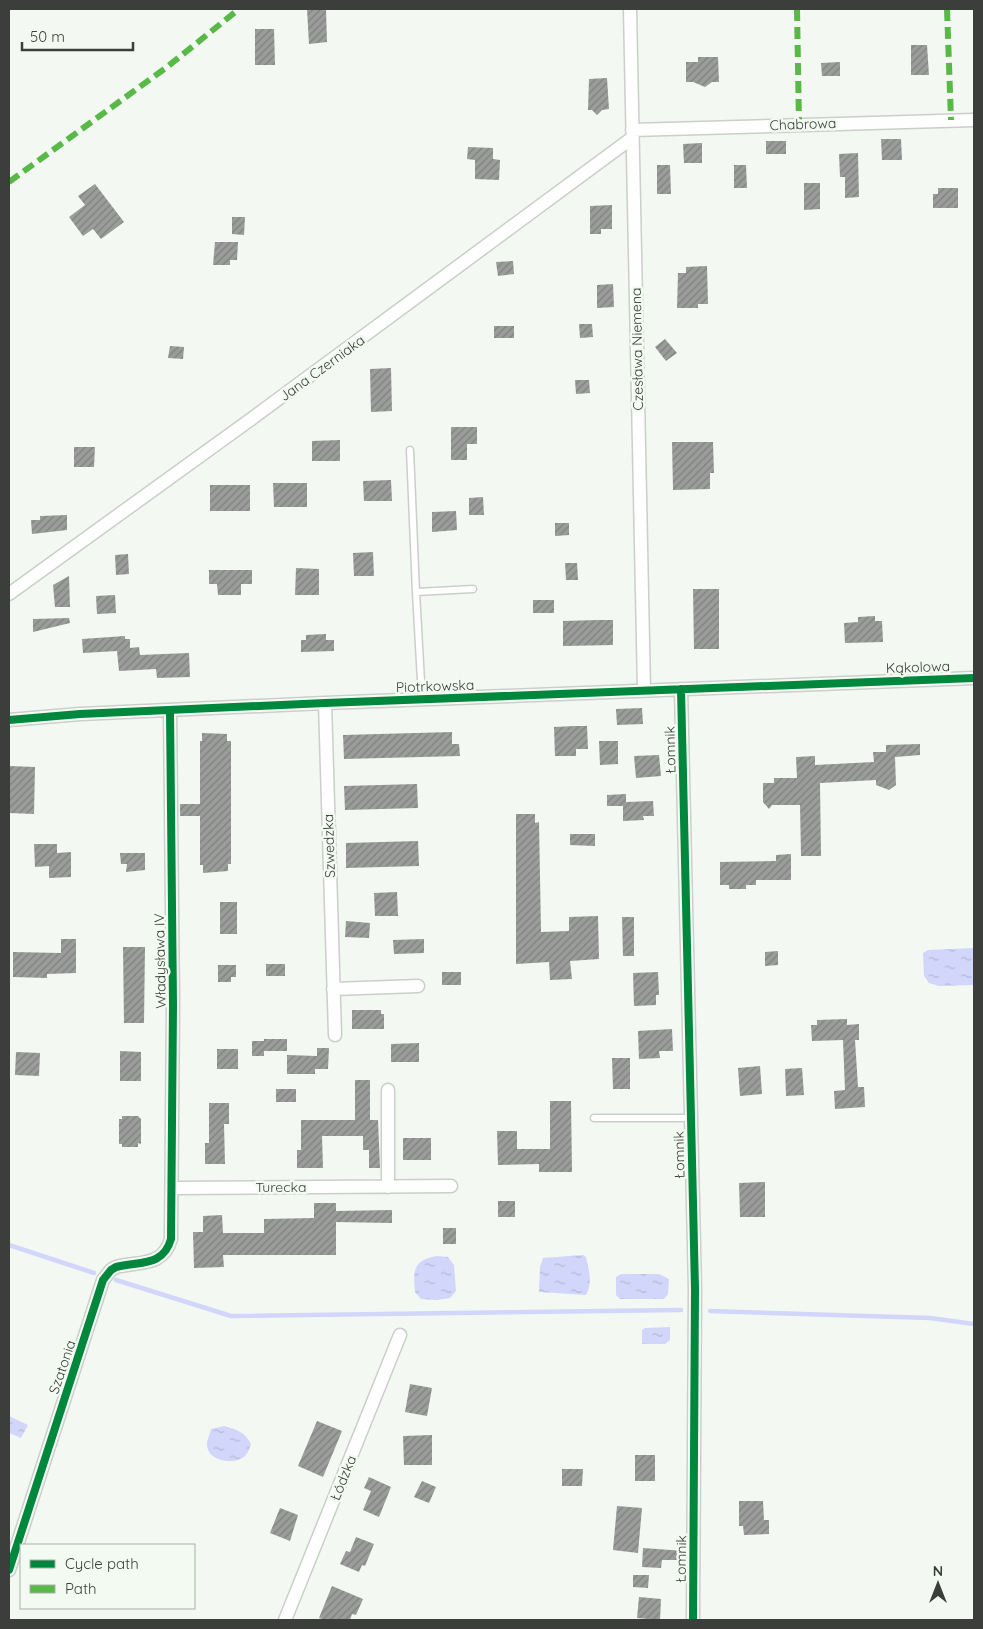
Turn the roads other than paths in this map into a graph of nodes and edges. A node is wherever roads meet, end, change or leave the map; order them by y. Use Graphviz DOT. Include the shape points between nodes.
graph roads {
  1 [pos="630,9"];
  2 [pos="974,120"];
  3 [pos="632,134"];
  4 [pos="410,450"];
  5 [pos="473,590"];
  6 [pos="416,592"];
  7 [pos="9,594"];
  8 [pos="974,678"];
  9 [pos="863,682"];
  10 [pos="681,689"];
  11 [pos="644,690"];
  12 [pos="422,699"];
  13 [pos="325,703"];
  14 [pos="170,710"];
  15 [pos="9,720"];
  16 [pos="418,986"];
  17 [pos="333,989"];
  18 [pos="335,1035"];
  19 [pos="388,1090"];
  20 [pos="594,1118"];
  21 [pos="691,1118"];
  22 [pos="451,1186"];
  23 [pos="388,1187"];
  24 [pos="173,1188"];
  25 [pos="172,1212"];
  26 [pos="400,1335"];
  27 [pos="9,1570"];
  28 [pos="285,1620"];
  29 [pos="693,1620"];
  1 -- 3 [label="street, Czesława Niemena"];
  2 -- 3 [label="street, Chabrowa"];
  3 -- 7 [label="street, Jana Czerniaka" via="254,417"];
  3 -- 11 [label="street, Czesława Niemena"];
  4 -- 6 [label="lane"];
  5 -- 6 [label="lane"];
  6 -- 12 [label="lane"];
  8 -- 9 [label="street, Kąkolowa"];
  9 -- 10 [label="street, Piotrkowska"];
  10 -- 11 [label="street, Piotrkowska"];
  10 -- 21 [label="street, Łomnik"];
  11 -- 12 [label="street, Piotrkowska"];
  12 -- 13 [label="street, Piotrkowska"];
  13 -- 14 [label="street, Piotrkowska"];
  13 -- 17 [label="street, Szwedzka"];
  14 -- 15 [label="street, Piotrkowska"];
  14 -- 24 [label="street, Władysława IV"];
  16 -- 17 [label="street"];
  17 -- 18 [label="street, Szwedzka"];
  19 -- 23 [label="street"];
  20 -- 21 [label="lane"];
  21 -- 29 [label="street, Łomnik" via="695,1289"];
  22 -- 23 [label="street, Turecka"];
  23 -- 24 [label="street, Turecka"];
  24 -- 25 [label="street, Władysława IV"];
  25 -- 27 [label="street, Szatonia" via="171,1239 162,1256 116,1267 103,1280"];
  26 -- 28 [label="street, Łódzka"];
}
